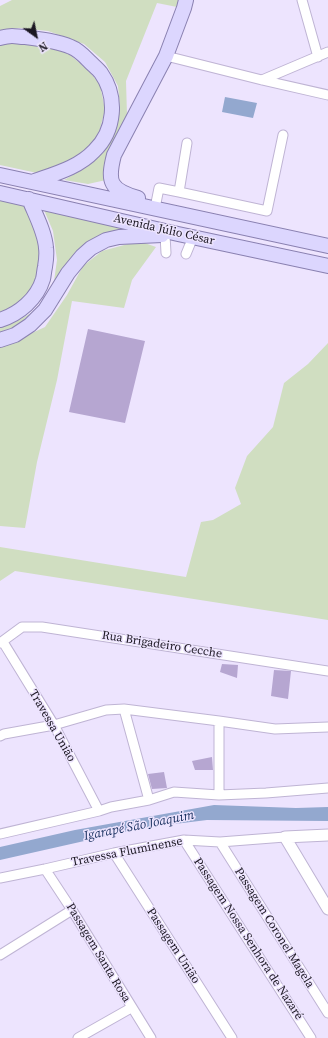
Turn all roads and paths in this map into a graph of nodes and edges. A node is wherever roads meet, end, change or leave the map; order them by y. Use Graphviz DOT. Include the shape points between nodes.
graph roads {
  1 [pos="186,0"];
  2 [pos="302,0"];
  3 [pos="0,38"];
  4 [pos="328,52"];
  5 [pos="166,56"];
  6 [pos="318,57"];
  7 [pos="262,80"];
  8 [pos="328,95"];
  9 [pos="283,134"];
  10 [pos="187,144"];
  11 [pos="0,175"];
  12 [pos="32,182"];
  13 [pos="179,192"];
  14 [pos="0,193"];
  15 [pos="29,199"];
  16 [pos="156,203"];
  17 [pos="202,219"];
  18 [pos="172,234"];
  19 [pos="193,237"];
  20 [pos="328,246"];
  21 [pos="166,253"];
  22 [pos="186,254"];
  23 [pos="328,266"];
  24 [pos="0,320"];
  25 [pos="0,340"];
  26 [pos="1,642"];
  27 [pos="328,671"];
  28 [pos="124,709"];
  29 [pos="219,720"];
  30 [pos="54,725"];
  31 [pos="328,727"];
  32 [pos="0,736"];
  33 [pos="328,788"];
  34 [pos="219,795"];
  35 [pos="149,800"];
  36 [pos="99,811"];
  37 [pos="0,834"];
  38 [pos="328,835"];
  39 [pos="285,838"];
  40 [pos="184,840"];
  41 [pos="220,842"];
  42 [pos="114,853"];
  43 [pos="45,869"];
  44 [pos="0,878"];
  45 [pos="328,909"];
  46 [pos="72,910"];
  47 [pos="0,955"];
  48 [pos="131,1008"];
  49 [pos="328,1013"];
  50 [pos="78,1038"];
  51 [pos="151,1038"];
  52 [pos="232,1038"];
  53 [pos="311,1038"];
  1 -- 5 [label="main road"];
  2 -- 6 [label="street"];
  3 -- 12 [label="main road" via="34,38 72,47 101,73 108,86 112,104 111,122 104,139 95,151 75,165"];
  4 -- 6 [label="street"];
  5 -- 7 [label="street"];
  5 -- 16 [label="main road" via="114,155 110,170 114,186 127,195"];
  6 -- 7 [label="street"];
  7 -- 8 [label="street"];
  9 -- 13 [label="street" via="267,211"];
  10 -- 13 [label="street"];
  11 -- 12 [label="main road, Avenida Júlio César"];
  12 -- 17 [label="main road, Avenida Júlio César"];
  13 -- 16 [label="street" via="159,188"];
  14 -- 15 [label="main road, Avenida Júlio César"];
  15 -- 18 [label="main road, Avenida Júlio César"];
  15 -- 24 [label="main road" via="46,248 43,280 24,308"];
  16 -- 17 [label="main road" via="182,208"];
  17 -- 20 [label="main road, Avenida Júlio César"];
  18 -- 19 [label="main road, Avenida Júlio César"];
  18 -- 21 [label="street"];
  18 -- 25 [label="main road" via="119,237 91,248 68,273 46,310 15,335"];
  19 -- 22 [label="street"];
  19 -- 23 [label="main road, Avenida Júlio César"];
  26 -- 27 [label="street, Rua Brigadeiro Cecche" via="22,627 42,627"];
  26 -- 30 [label="street, Travessa União"];
  28 -- 29 [label="street"];
  28 -- 30 [label="street" via="106,710"];
  28 -- 35 [label="street"];
  29 -- 31 [label="street" via="275,729"];
  29 -- 34 [label="street"];
  30 -- 32 [label="street"];
  30 -- 36 [label="street, Travessa União"];
  33 -- 34 [label="street"];
  34 -- 35 [label="street" via="174,792"];
  35 -- 36 [label="street"];
  36 -- 37 [label="street"];
  38 -- 39 [label="street, Travessa Fluminense"];
  39 -- 41 [label="street, Travessa Fluminense"];
  39 -- 45 [label="street"];
  40 -- 41 [label="street, Travessa Fluminense"];
  40 -- 42 [label="street, Travessa Fluminense"];
  40 -- 53 [label="street, Passagem Nossa Senhora de Nazaré"];
  41 -- 49 [label="street, Passagem Coronel Magela"];
  42 -- 43 [label="street, Travessa Fluminense"];
  42 -- 52 [label="street, Passagem União"];
  43 -- 44 [label="street, Travessa Fluminense"];
  43 -- 46 [label="street, Passagem Santa Rosa"];
  46 -- 47 [label="street"];
  46 -- 48 [label="street, Passagem Santa Rosa"];
  48 -- 50 [label="street"];
  48 -- 51 [label="street, Passagem Santa Rosa"];
}
